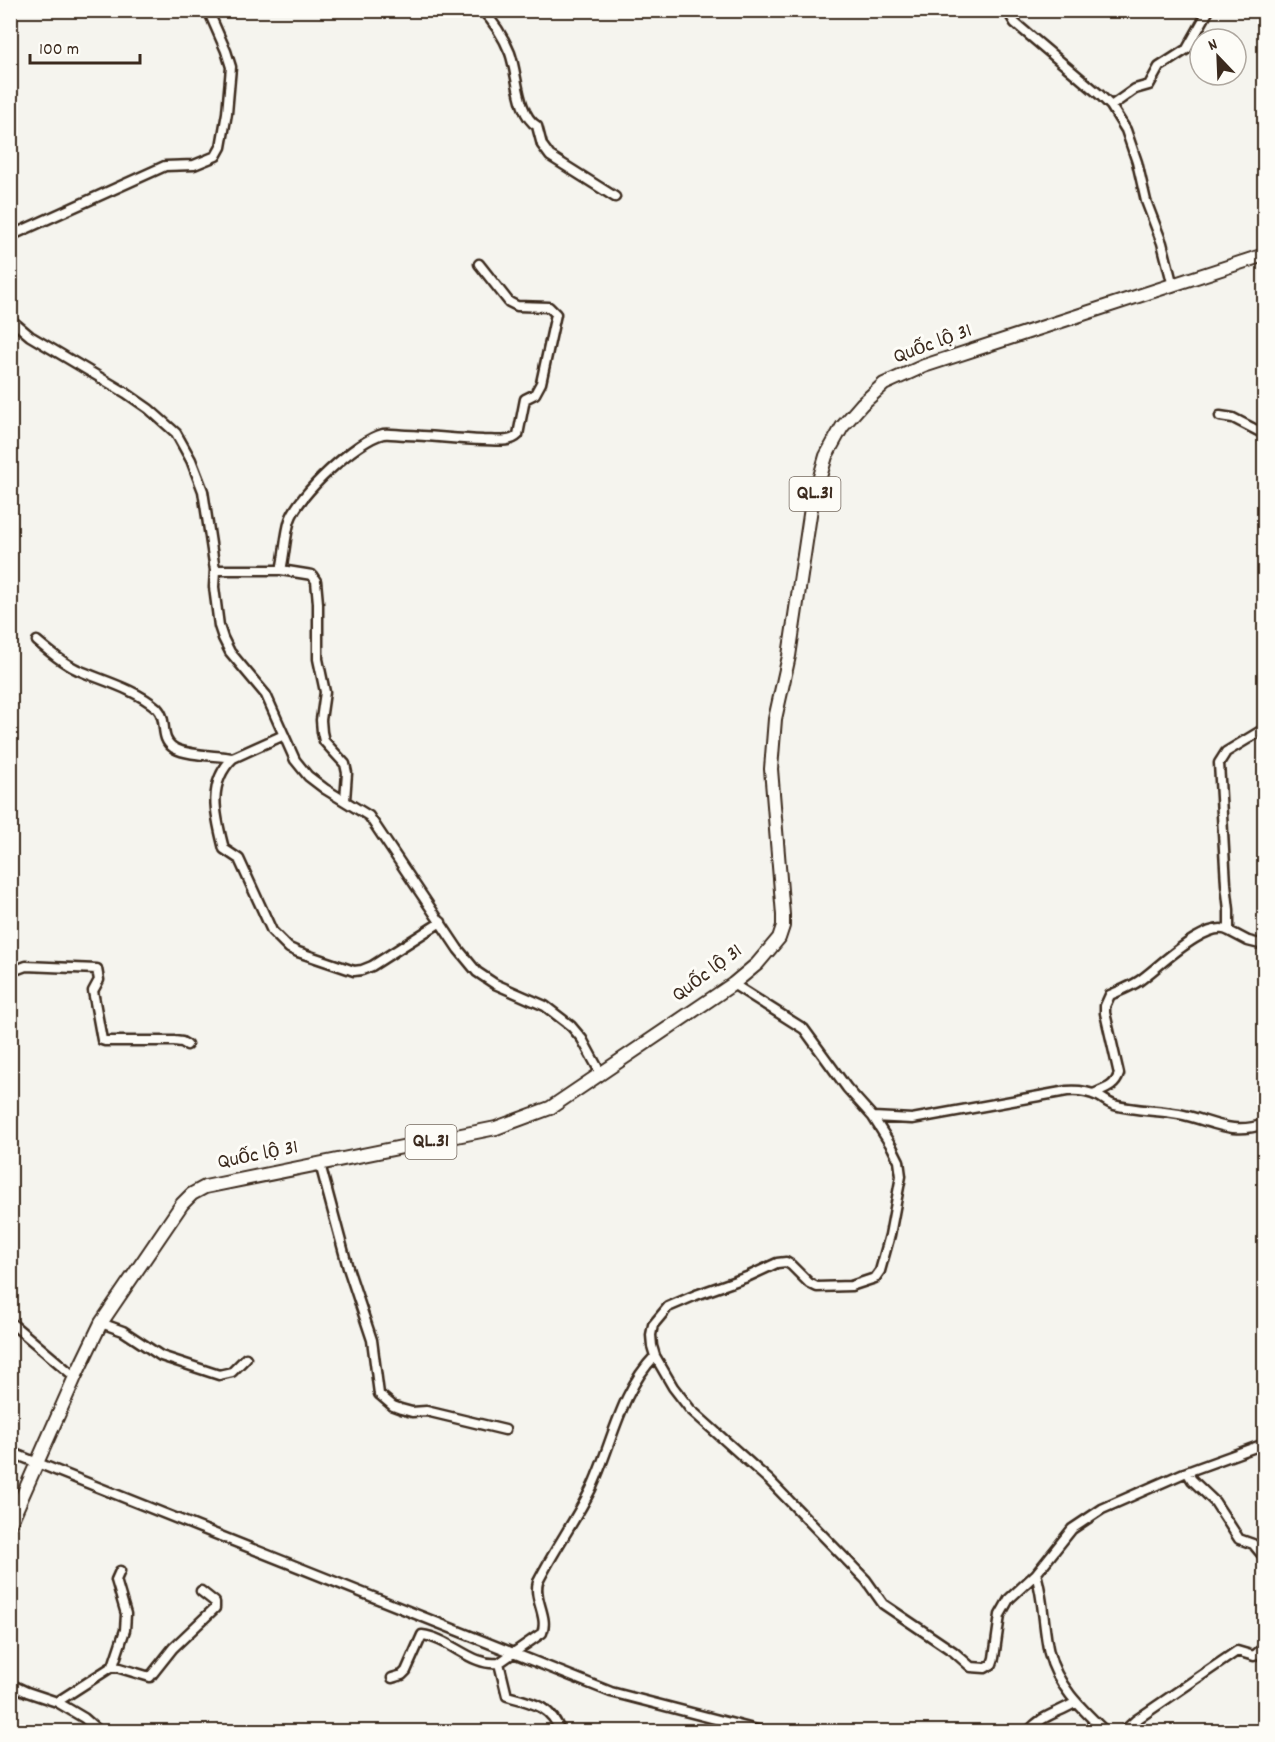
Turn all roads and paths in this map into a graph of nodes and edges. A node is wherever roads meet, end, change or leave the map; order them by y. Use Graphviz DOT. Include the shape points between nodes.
graph roads {
  1 [pos="208,10"];
  2 [pos="482,10"];
  3 [pos="1007,10"];
  4 [pos="1209,10"];
  5 [pos="1111,106"];
  6 [pos="615,197"];
  7 [pos="10,236"];
  8 [pos="1264,255"];
  9 [pos="479,264"];
  10 [pos="1173,286"];
  11 [pos="10,318"];
  12 [pos="1220,416"];
  13 [pos="1264,434"];
  14 [pos="215,570"];
  15 [pos="281,570"];
  16 [pos="37,641"];
  17 [pos="1264,729"];
  18 [pos="284,735"];
  19 [pos="233,758"];
  20 [pos="345,800"];
  21 [pos="441,922"];
  22 [pos="1229,931"];
  23 [pos="1264,945"];
  24 [pos="10,972"];
  25 [pos="733,984"];
  26 [pos="187,1045"];
  27 [pos="601,1074"];
  28 [pos="1094,1094"];
  29 [pos="873,1117"];
  30 [pos="1264,1124"];
  31 [pos="320,1164"];
  32 [pos="10,1322"];
  33 [pos="101,1323"];
  34 [pos="656,1356"];
  35 [pos="246,1358"];
  36 [pos="75,1377"];
  37 [pos="506,1430"];
  38 [pos="1264,1444"];
  39 [pos="10,1452"];
  40 [pos="37,1463"];
  41 [pos="1187,1472"];
  42 [pos="10,1524"];
  43 [pos="1264,1557"];
  44 [pos="120,1571"];
  45 [pos="1036,1574"];
  46 [pos="201,1592"];
  47 [pos="1264,1647"];
  48 [pos="513,1653"];
  49 [pos="499,1663"];
  50 [pos="113,1666"];
  51 [pos="392,1678"];
  52 [pos="10,1684"];
  53 [pos="57,1702"];
  54 [pos="1076,1702"];
  55 [pos="100,1731"];
  56 [pos="560,1731"];
  57 [pos="765,1731"];
  58 [pos="1028,1731"];
  59 [pos="1106,1731"];
  60 [pos="1123,1731"];
  1 -- 7 [label="street" via="231,67 227,113 216,156 194,165 165,166"];
  2 -- 6 [label="street" via="498,27 511,55 524,111 537,126 542,145 550,156"];
  3 -- 5 [label="street" via="1016,23"];
  4 -- 5 [label="street" via="1187,49 1159,67 1149,86 1127,94"];
  5 -- 10 [label="street" via="1133,150"];
  8 -- 10 [label="highway, Quốc lộ 31 / QL.31"];
  9 -- 15 [label="street" via="508,302 549,307 556,314 541,382 535,394 525,399 518,435 511,440 463,440 384,434 359,445 308,494 290,519"];
  10 -- 25 [label="highway, Quốc lộ 31 / QL.31" via="904,374 884,384 842,427 826,456 811,508 789,656 775,714 771,769 783,926 771,948"];
  11 -- 14 [label="street" via="30,336 134,398 176,433 203,491"];
  12 -- 13 [label="street" via="1233,418"];
  14 -- 15 [label="street"];
  14 -- 18 [label="street" via="219,626 226,645 266,695"];
  15 -- 20 [label="street" via="312,575 316,581 318,659 325,692 322,732 324,741 345,764"];
  16 -- 19 [label="street" via="72,667 110,681 156,708 164,719 164,736 176,749"];
  17 -- 22 [label="street" via="1226,752 1219,763"];
  18 -- 19 [label="street"];
  18 -- 20 [label="street" via="300,768"];
  19 -- 21 [label="street" via="214,796 224,849 239,859 267,923 290,948 341,967 362,970"];
  20 -- 21 [label="street" via="369,816"];
  21 -- 27 [label="street" via="477,972 545,1006 571,1026"];
  22 -- 23 [label="street"];
  22 -- 28 [label="street" via="1217,928 1191,941 1137,983 1110,995 1105,1014 1119,1074 1110,1087"];
  24 -- 26 [label="street" via="26,966 97,969 99,980 93,991 102,1040 174,1041"];
  25 -- 27 [label="highway, Quốc lộ 31 / QL.31"];
  25 -- 29 [label="street" via="804,1029"];
  27 -- 31 [label="highway, Quốc lộ 31 / QL.31" via="550,1108 496,1128"];
  28 -- 29 [label="street" via="1066,1091 912,1119"];
  28 -- 30 [label="street" via="1131,1110 1178,1114 1237,1130"];
  29 -- 34 [label="street" via="896,1154 901,1176 890,1235 875,1278 851,1286 818,1287 808,1283 786,1262 777,1263 668,1307 653,1325"];
  31 -- 33 [label="highway, Quốc lộ 31 / QL.31" via="205,1186 192,1194"];
  31 -- 37 [label="street" via="372,1340 378,1394 401,1409"];
  32 -- 36 [label="street"];
  33 -- 35 [label="street" via="123,1331 161,1356 219,1375 232,1372"];
  33 -- 36 [label="highway, Quốc lộ 31 / QL.31"];
  34 -- 45 [label="street" via="690,1409 769,1480 866,1580 883,1604 971,1667 992,1664 1000,1615 1009,1599"];
  34 -- 48 [label="street" via="637,1378 590,1490 538,1582 542,1633"];
  36 -- 40 [label="highway, Quốc lộ 31 / QL.31"];
  38 -- 41 [label="street"];
  39 -- 40 [label="street"];
  40 -- 42 [label="highway, Quốc lộ 31 / QL.31"];
  40 -- 48 [label="street"];
  41 -- 43 [label="street" via="1215,1502 1239,1539 1253,1544"];
  41 -- 45 [label="street" via="1102,1509 1072,1529"];
  44 -- 50 [label="street" via="116,1580 126,1614 125,1630"];
  45 -- 54 [label="street" via="1049,1653 1057,1675"];
  46 -- 50 [label="street" via="215,1602 215,1608 173,1648 153,1675 147,1677"];
  47 -- 60 [label="street" via="1254,1656 1238,1651"];
  48 -- 49 [label="street"];
  48 -- 57 [label="street" via="611,1692"];
  49 -- 51 [label="street" via="478,1662 452,1645 422,1635 406,1671"];
  49 -- 56 [label="street" via="507,1696 541,1707 557,1720"];
  50 -- 53 [label="street"];
  52 -- 53 [label="street"];
  53 -- 55 [label="street"];
  54 -- 58 [label="street" via="1042,1717"];
  54 -- 59 [label="street"];
}
